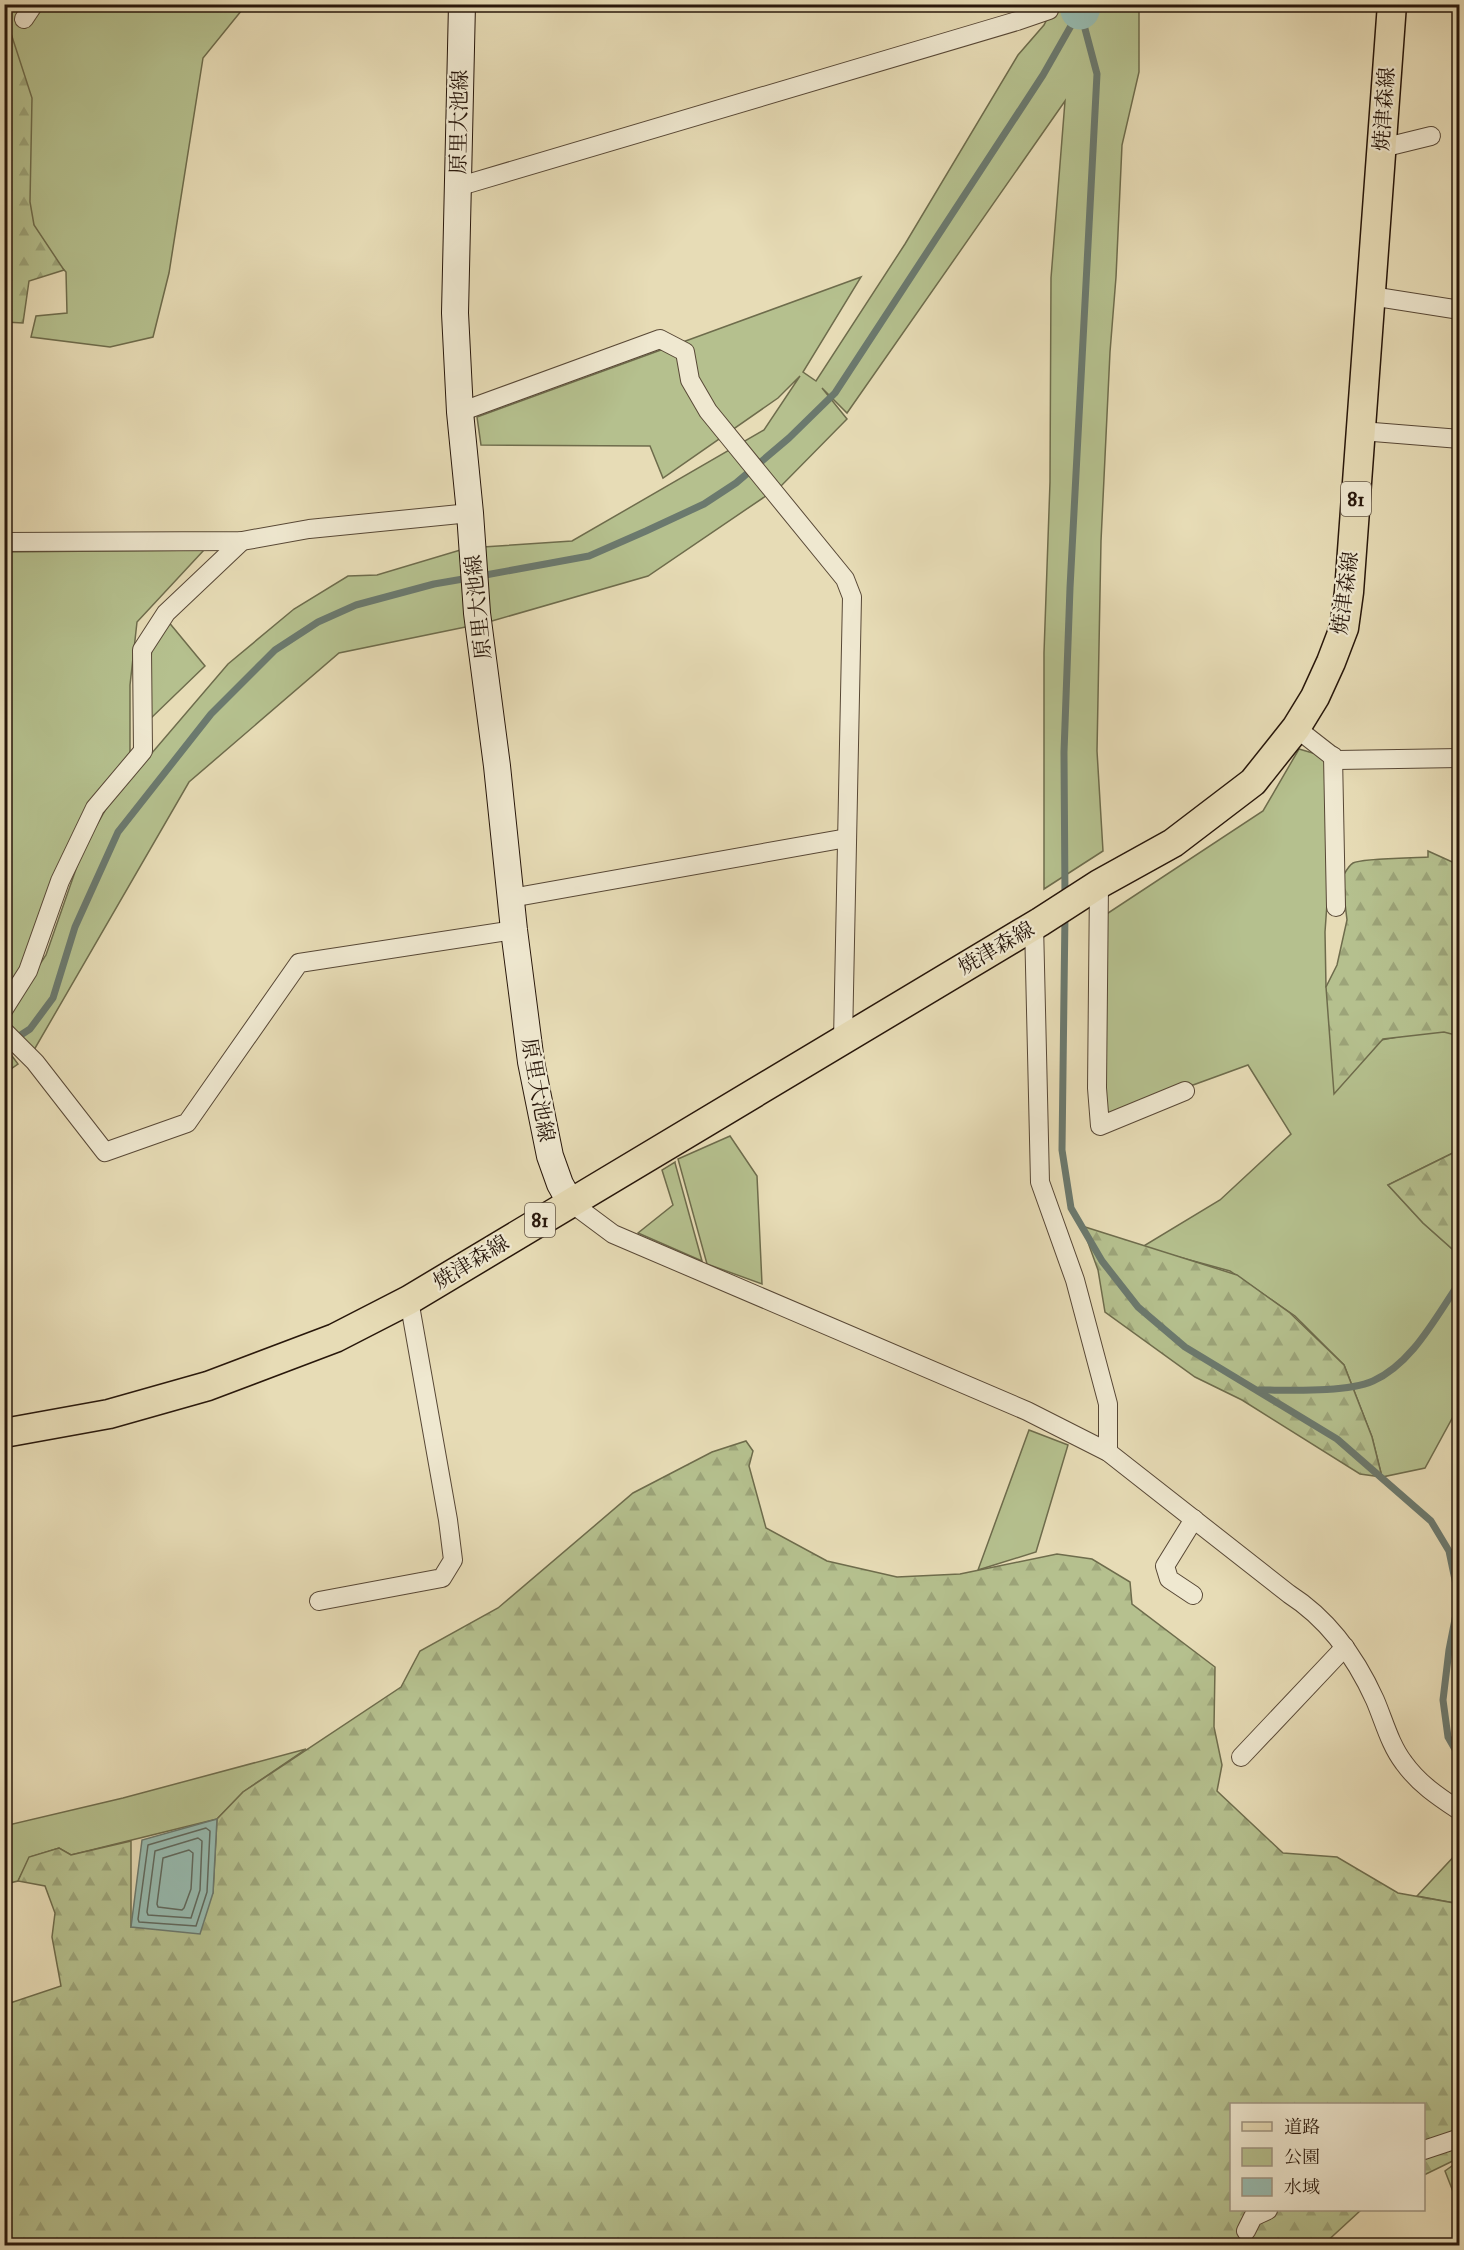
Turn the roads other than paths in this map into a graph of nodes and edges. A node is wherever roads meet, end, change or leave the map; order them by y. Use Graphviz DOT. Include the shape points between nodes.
graph roads {
  1 [pos="462,4"];
  2 [pos="1051,4"];
  3 [pos="1392,4"];
  4 [pos="1431,136"];
  5 [pos="1382,148"];
  6 [pos="457,187"];
  7 [pos="1371,296"];
  8 [pos="1460,310"];
  9 [pos="460,412"];
  10 [pos="1361,431"];
  11 [pos="1460,439"];
  12 [pos="470,513"];
  13 [pos="242,541"];
  14 [pos="4,542"];
  15 [pos="1296,728"];
  16 [pos="1333,756"];
  17 [pos="1460,758"];
  18 [pos="847,837"];
  19 [pos="1099,884"];
  20 [pos="511,898"];
  21 [pos="1336,907"];
  22 [pos="1037,923"];
  23 [pos="514,930"];
  24 [pos="4,1009"];
  25 [pos="4,1031"];
  26 [pos="843,1040"];
  27 [pos="1185,1091"];
  28 [pos="570,1202"];
  29 [pos="409,1300"];
  30 [pos="4,1433"];
  31 [pos="1108,1452"];
  32 [pos="1194,1519"];
  33 [pos="1193,1595"];
  34 [pos="320,1601"];
  35 [pos="1345,1647"];
  36 [pos="1241,1757"];
  37 [pos="1460,1811"];
  38 [pos="1460,2138"];
  39 [pos="1425,2150"];
  40 [pos="1266,2211"];
  41 [pos="1246,2231"];
  1 -- 6 [label="main road, 原里大池線"];
  2 -- 6 [label="street" via="1049,10 1017,21"];
  3 -- 5 [label="main road, 焼津森線 / 81"];
  4 -- 5 [label="street"];
  5 -- 7 [label="main road, 焼津森線 / 81"];
  6 -- 9 [label="main road, 原里大池線" via="455,313"];
  7 -- 8 [label="street"];
  7 -- 10 [label="main road, 焼津森線 / 81"];
  9 -- 12 [label="main road, 原里大池線"];
  9 -- 18 [label="street" via="660,339 685,352 690,380 708,411 846,579 852,597"];
  10 -- 11 [label="street"];
  10 -- 15 [label="main road, 焼津森線 / 81" via="1344,628 1316,697"];
  12 -- 13 [label="street" via="309,529"];
  12 -- 20 [label="main road, 原里大池線" via="477,613"];
  13 -- 14 [label="street"];
  13 -- 24 [label="street" via="166,613 142,650 143,751 95,808 60,881 28,971"];
  15 -- 16 [label="street"];
  15 -- 19 [label="main road, 焼津森線 / 81" via="1252,782 1173,843"];
  16 -- 17 [label="street" via="1337,760"];
  16 -- 21 [label="street"];
  18 -- 20 [label="street"];
  18 -- 26 [label="street"];
  19 -- 22 [label="main road, 焼津森線 / 81"];
  19 -- 27 [label="street" via="1100,1126"];
  20 -- 23 [label="main road, 原里大池線"];
  22 -- 26 [label="main road, 焼津森線 / 81"];
  22 -- 31 [label="street" via="1040,1182 1075,1280 1108,1404"];
  23 -- 25 [label="street" via="299,963 187,1123 105,1152 35,1062"];
  23 -- 28 [label="main road, 原里大池線" via="531,1062 550,1156"];
  26 -- 28 [label="main road, 焼津森線 / 81"];
  28 -- 29 [label="main road, 焼津森線 / 81"];
  28 -- 31 [label="street" via="613,1234 1027,1411"];
  29 -- 30 [label="main road, 焼津森線 / 81" via="334,1338 208,1386 109,1414"];
  29 -- 34 [label="street" via="453,1560 442,1578"];
  31 -- 32 [label="street"];
  32 -- 33 [label="street" via="1165,1566 1169,1579"];
  32 -- 35 [label="street" via="1305,1604"];
  35 -- 36 [label="street"];
  35 -- 37 [label="street" via="1403,1763 1423,1786"];
  38 -- 39 [label="street"];
  40 -- 41 [label="street" via="1253,2217"];
}
